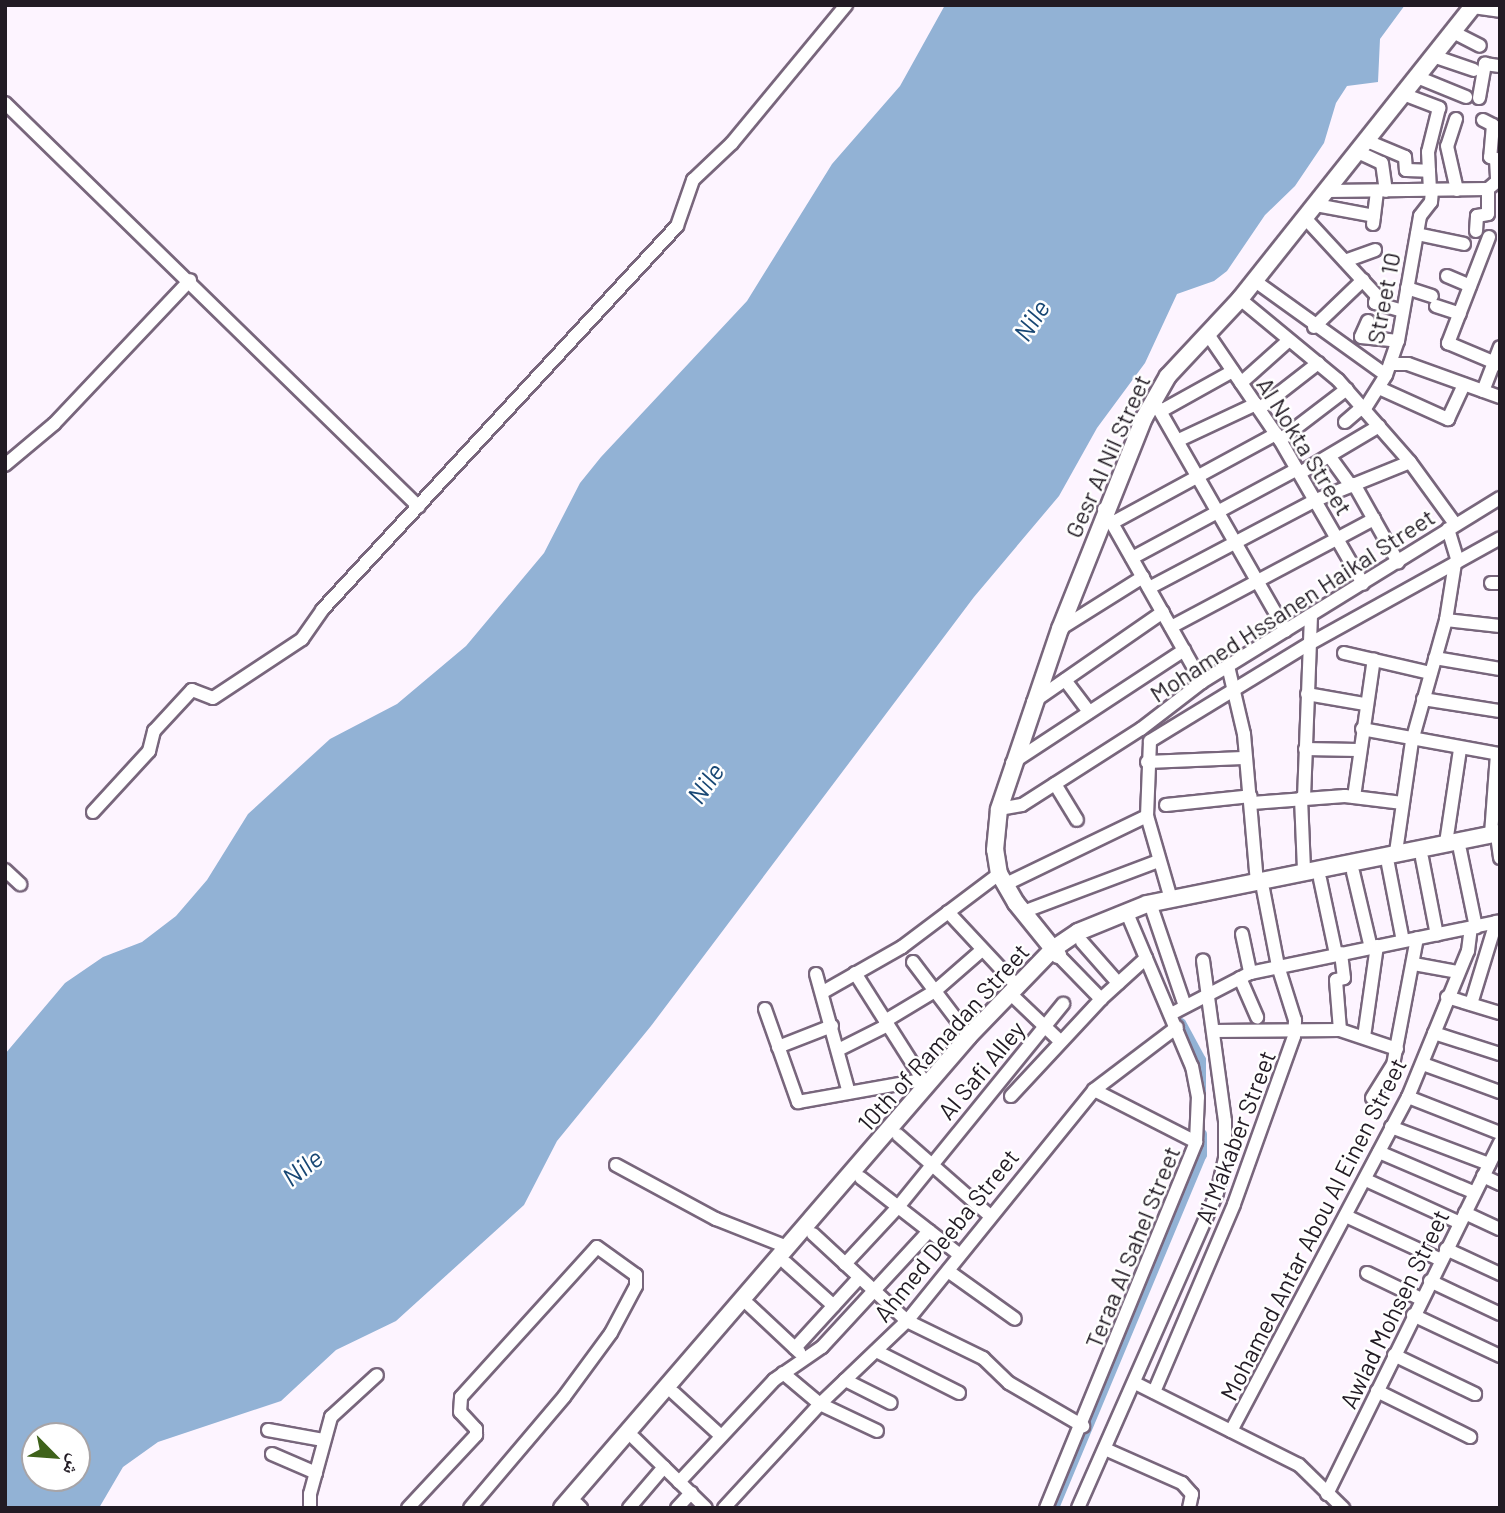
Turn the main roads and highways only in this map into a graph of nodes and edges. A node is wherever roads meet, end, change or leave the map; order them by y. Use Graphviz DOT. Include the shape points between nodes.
graph roads {
  1 [pos="1474,6"];
  2 [pos="1498,842"];
  3 [pos="1453,847"];
  4 [pos="1392,858"];
  5 [pos="1260,886"];
  6 [pos="1057,953"];
  7 [pos="1016,992"];
  8 [pos="787,1255"];
  9 [pos="573,1507"];
  1 -- 6 [label="main road, Gesr Al Nil Street" via="1255,281 1207,333 1157,405 1108,516 1060,629 999,808 995,850 1001,880"];
  2 -- 3 [label="main road, 10th of Ramadan Street"];
  3 -- 4 [label="main road, 10th of Ramadan Street"];
  3 -- 4 [label="main road, 10th of Ramadan Street" via="1422,858"];
  4 -- 5 [label="main road, 10th of Ramadan Street" via="1304,871"];
  4 -- 5 [label="main road, 10th of Ramadan Street" via="1353,872"];
  5 -- 6 [label="main road, 10th of Ramadan Street" via="1129,918"];
  5 -- 6 [label="main road, 10th of Ramadan Street" via="1171,899 1106,919"];
  6 -- 7 [label="main road, 10th of Ramadan Street"];
  7 -- 8 [label="main road, 10th of Ramadan Street" via="813,1234"];
  7 -- 8 [label="main road, 10th of Ramadan Street" via="924,1083"];
  8 -- 9 [label="main road, 10th of Ramadan Street"];
  8 -- 9 [label="main road, 10th of Ramadan Street"];
}
